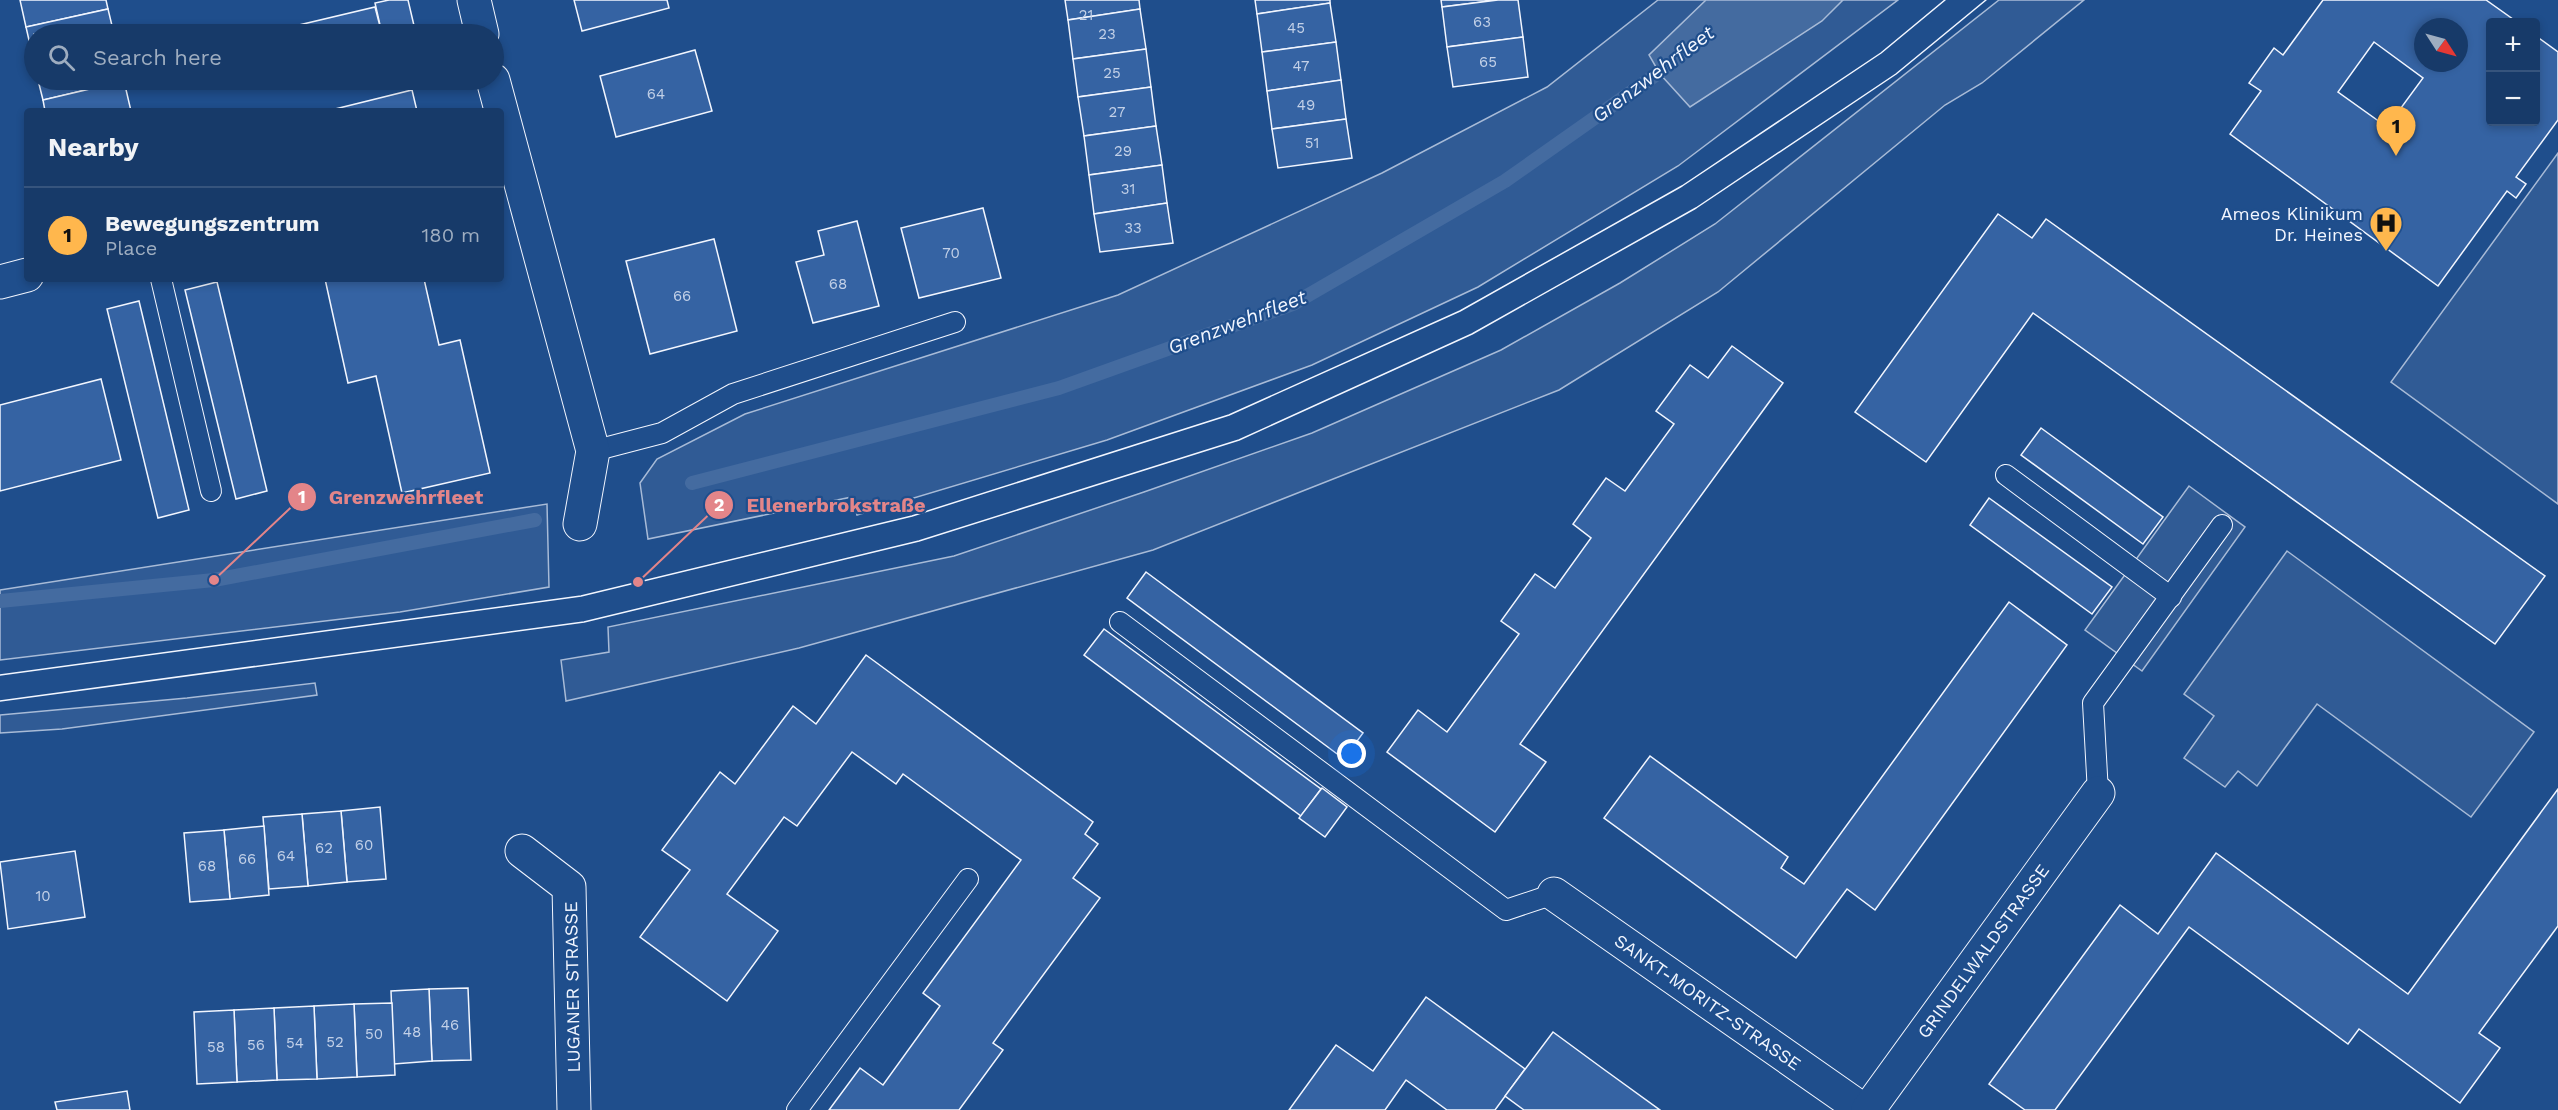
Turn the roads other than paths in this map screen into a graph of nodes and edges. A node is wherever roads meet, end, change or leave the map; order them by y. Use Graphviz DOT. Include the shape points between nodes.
graph roads {
  1 [pos="474,0"];
  2 [pos="480,24"];
  3 [pos="496,90"];
  4 [pos="499,108"];
  5 [pos="504,141"];
  6 [pos="507,159"];
  7 [pos="24,276"];
  8 [pos="0,282"];
  9 [pos="162,282"];
  10 [pos="955,322"];
  11 [pos="592,451"];
  12 [pos="2006,475"];
  13 [pos="212,491"];
  14 [pos="580,524"];
  15 [pos="2222,525"];
  16 [pos="2171,597"];
  17 [pos="1120,622"];
  18 [pos="2098,793"];
  19 [pos="522,851"];
  20 [pos="968,879"];
  21 [pos="1554,894"];
  22 [pos="574,1110"];
  23 [pos="797,1110"];
  24 [pos="1863,1110"];
  25 [pos="1868,1110"];
  1 -- 2 [label="street"];
  3 -- 4 [label="street"];
  5 -- 6 [label="street"];
  6 -- 11 [label="street"];
  7 -- 8 [label="street"];
  9 -- 13 [label="lane"];
  10 -- 11 [label="lane" via="733,394 662,434"];
  11 -- 14 [label="street"];
  12 -- 16 [label="lane"];
  15 -- 16 [label="lane"];
  16 -- 18 [label="lane" via="2093,703"];
  17 -- 21 [label="lane" via="1506,910"];
  18 -- 25 [label="street, GRINDELWALDSTRASSE"];
  19 -- 22 [label="street, LUGANER STRASSE" via="569,887"];
  20 -- 23 [label="lane"];
  21 -- 24 [label="street, SANKT-MORITZ-STRASSE"];
}
